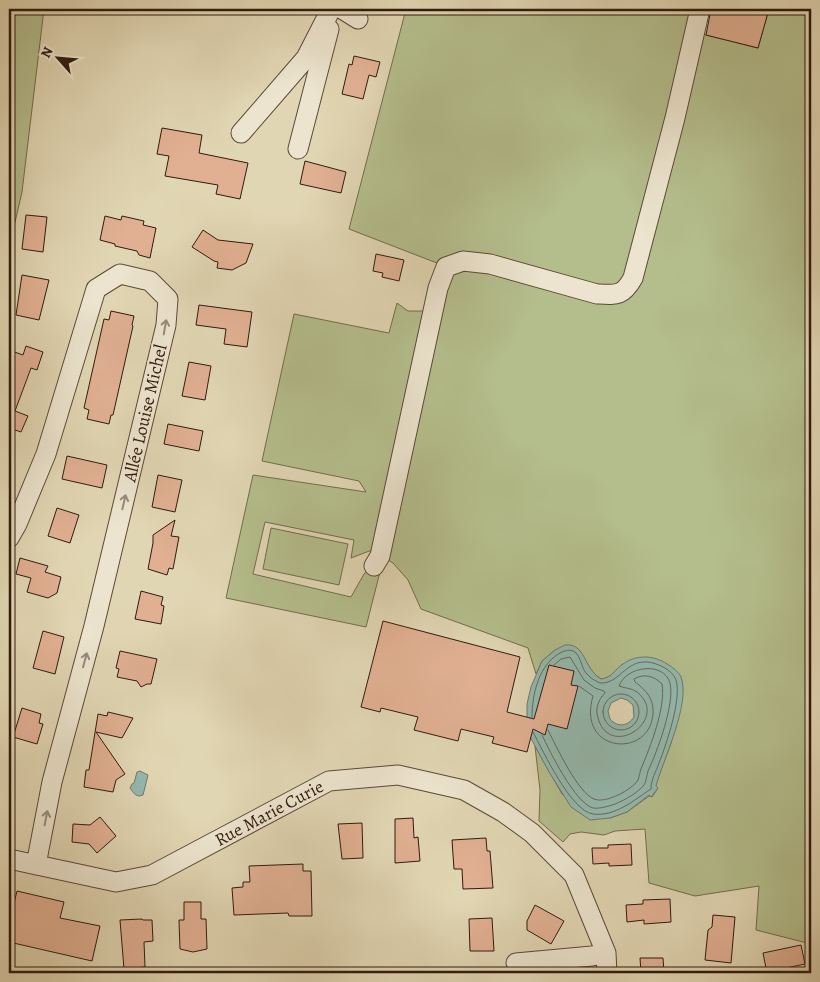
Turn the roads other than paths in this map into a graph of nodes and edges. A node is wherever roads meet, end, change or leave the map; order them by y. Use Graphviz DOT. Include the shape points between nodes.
graph roads {
  1 [pos="332,9"];
  2 [pos="342,9"];
  3 [pos="700,9"];
  4 [pos="358,19"];
  5 [pos="242,133"];
  6 [pos="298,149"];
  7 [pos="9,538"];
  8 [pos="374,566"];
  9 [pos="9,859"];
  10 [pos="36,866"];
  11 [pos="606,953"];
  12 [pos="516,963"];
  13 [pos="607,973"];
  1 -- 5 [label="street" via="306,58"];
  1 -- 6 [label="street"];
  2 -- 4 [label="street"];
  3 -- 8 [label="street" via="633,278 627,289 614,295 597,294 490,264 463,261 446,267 438,288 380,556"];
  10 -- 7 [label="street, Allée Louise Michel, one-way" via="52,782 94,626 166,325 168,299 150,281 120,274 96,289 46,454"];
  9 -- 10 [label="street, Rue Marie Curie"];
  10 -- 11 [label="street, Rue Marie Curie" via="116,882 152,875 329,781 398,775 464,790 532,833 574,874"];
  11 -- 12 [label="street"];
  11 -- 13 [label="street, Rue Marie Curie"];
}
